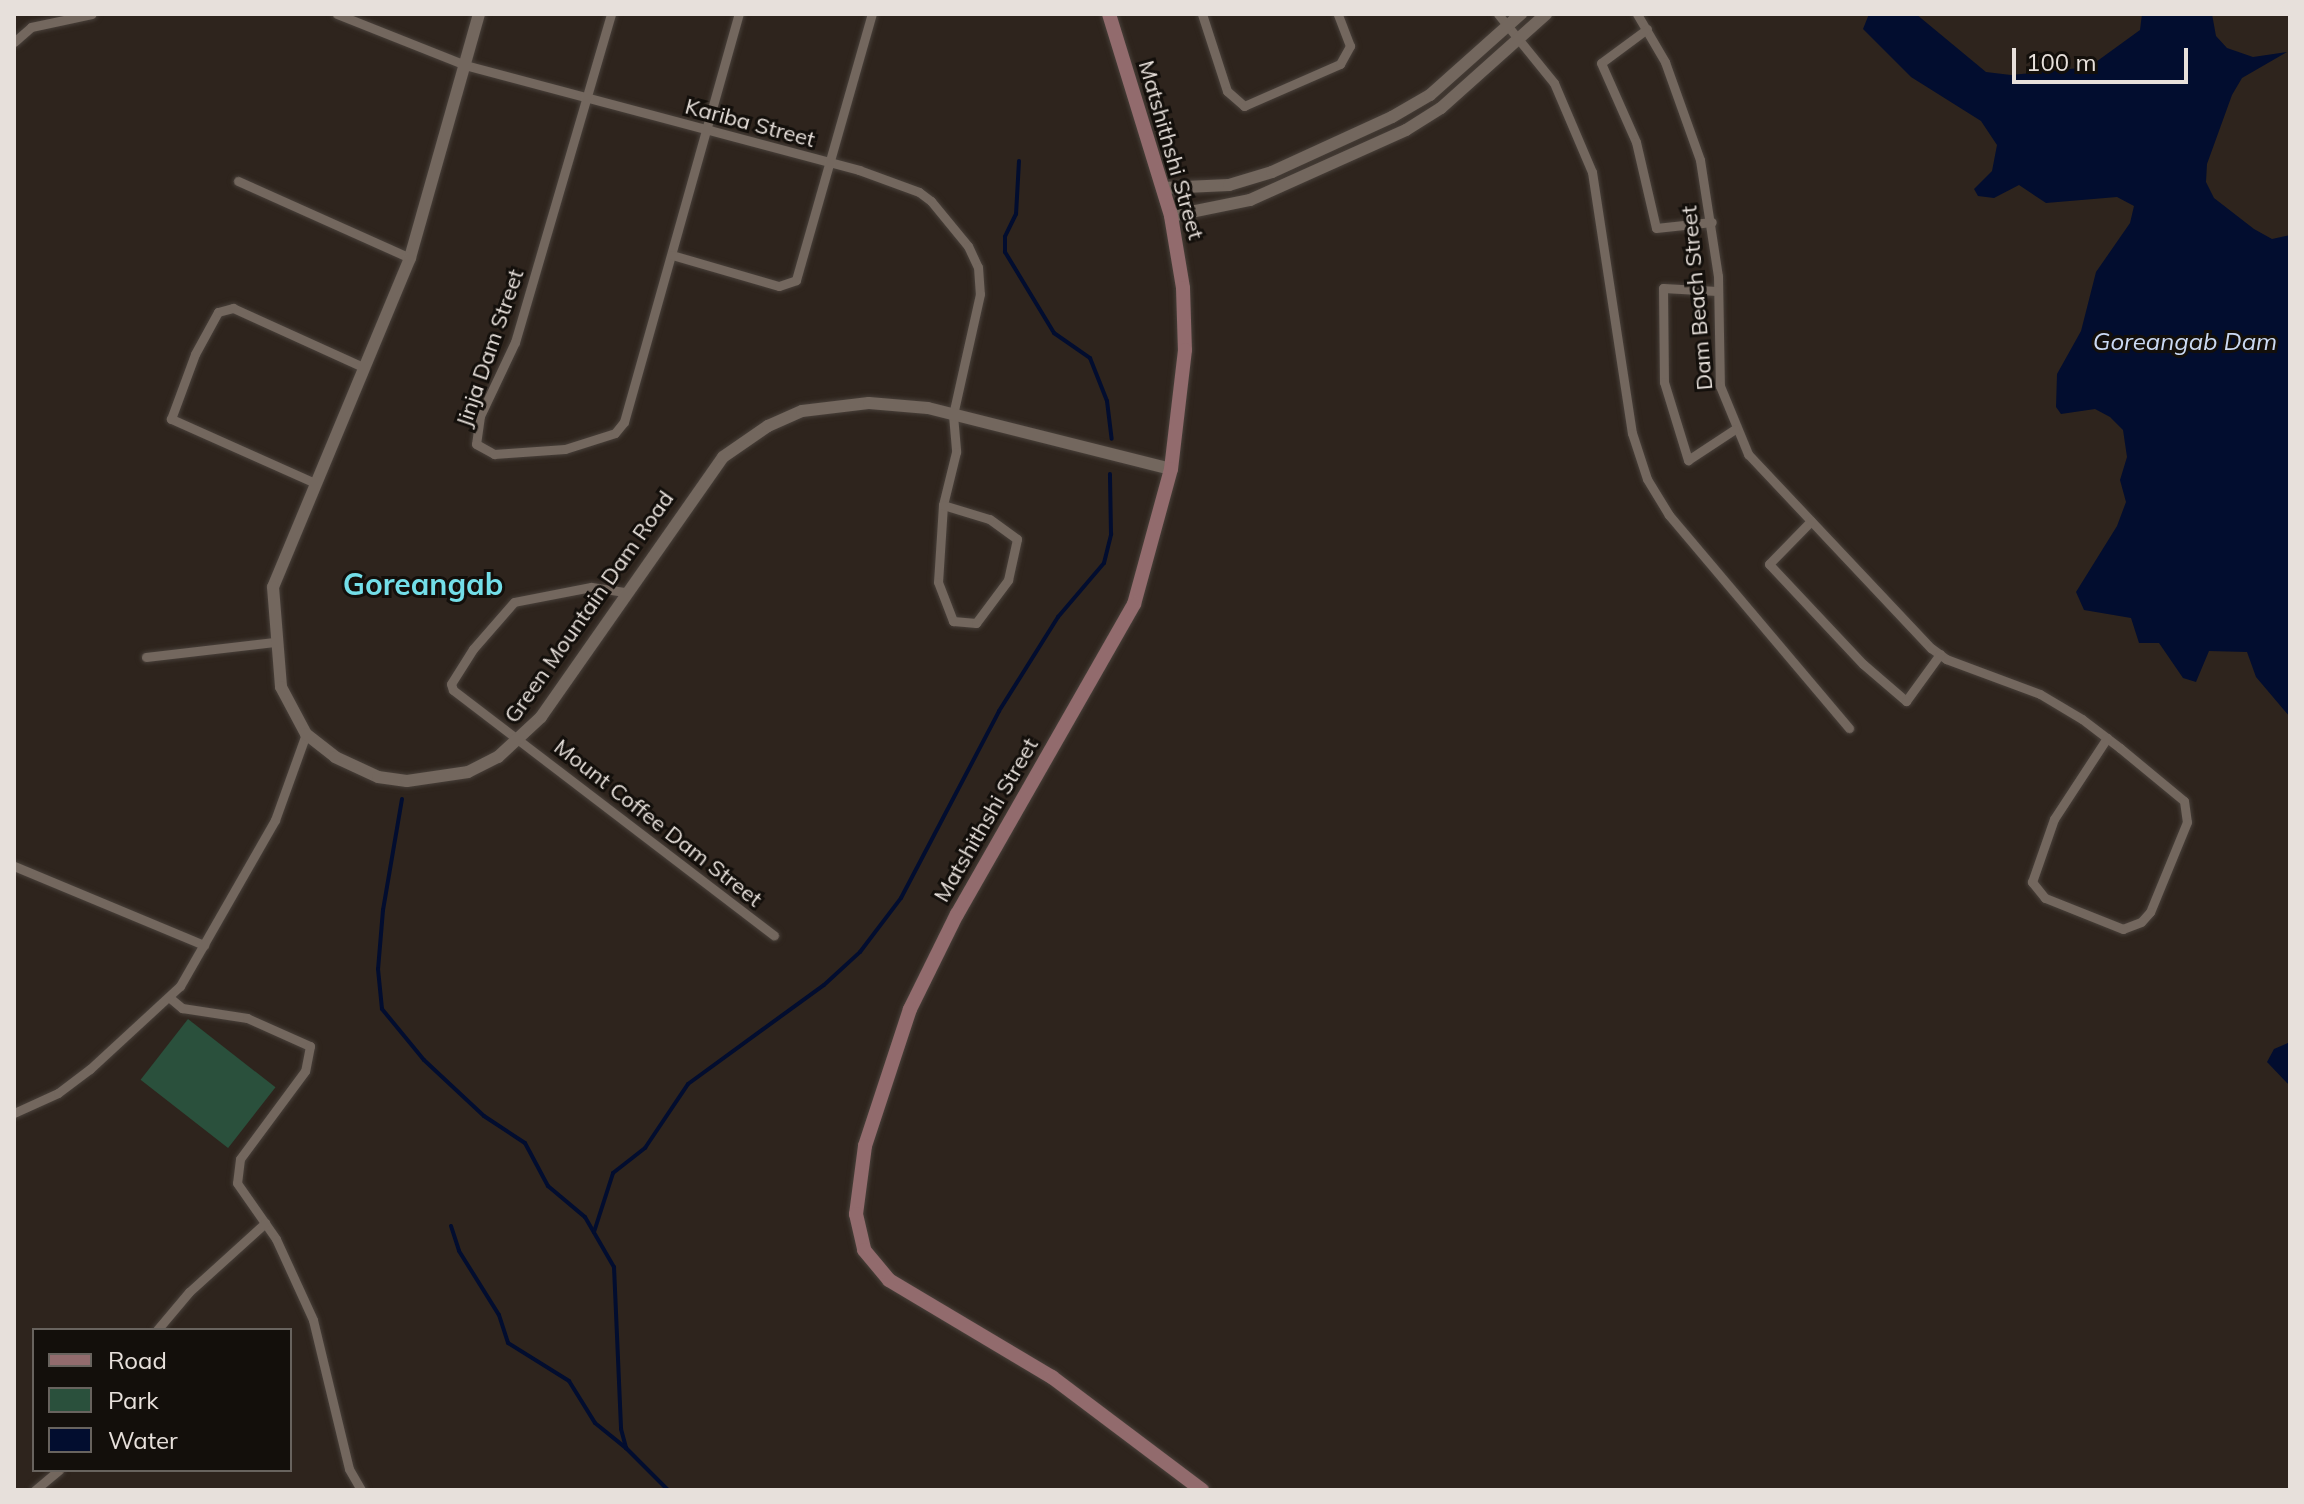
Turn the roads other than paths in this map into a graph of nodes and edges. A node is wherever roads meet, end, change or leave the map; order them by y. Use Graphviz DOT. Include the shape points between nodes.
graph roads {
  1 [pos="92,14"];
  2 [pos="337,14"];
  3 [pos="479,14"];
  4 [pos="611,14"];
  5 [pos="739,14"];
  6 [pos="872,14"];
  7 [pos="1109,14"];
  8 [pos="1202,14"];
  9 [pos="1338,14"];
  10 [pos="1498,14"];
  11 [pos="1521,14"];
  12 [pos="1546,14"];
  13 [pos="1637,14"];
  14 [pos="1509,23"];
  15 [pos="1647,29"];
  16 [pos="1521,37"];
  17 [pos="14,42"];
  18 [pos="465,65"];
  19 [pos="589,97"];
  20 [pos="706,131"];
  21 [pos="832,163"];
  22 [pos="238,181"];
  23 [pos="1163,188"];
  24 [pos="1171,216"];
  25 [pos="1712,222"];
  26 [pos="672,255"];
  27 [pos="410,258"];
  28 [pos="1717,291"];
  29 [pos="363,367"];
  30 [pos="953,415"];
  31 [pos="1735,429"];
  32 [pos="1171,469"];
  33 [pos="315,483"];
  34 [pos="943,505"];
  35 [pos="1811,521"];
  36 [pos="624,592"];
  37 [pos="274,642"];
  38 [pos="1940,654"];
  39 [pos="146,657"];
  40 [pos="1849,728"];
  41 [pos="306,734"];
  42 [pos="2107,738"];
  43 [pos="520,740"];
  44 [pos="14,866"];
  45 [pos="774,935"];
  46 [pos="204,945"];
  47 [pos="170,998"];
  48 [pos="14,1113"];
  49 [pos="265,1223"];
  50 [pos="159,1328"];
  51 [pos="57,1472"];
  52 [pos="35,1490"];
  53 [pos="361,1490"];
  54 [pos="1202,1490"];
  1 -- 17 [label="street" via="31,27"];
  2 -- 18 [label="street, Kariba Street"];
  3 -- 18 [label="street, Green Mountain Dam Road"];
  4 -- 19 [label="street"];
  5 -- 20 [label="street, Jinja Dam Street"];
  6 -- 21 [label="street"];
  7 -- 23 [label="main road, Matshithshi Street"];
  8 -- 9 [label="street" via="1227,91 1244,106 1340,64 1350,46"];
  10 -- 14 [label="street"];
  11 -- 14 [label="street"];
  12 -- 16 [label="street"];
  13 -- 15 [label="street, Dam Beach Street"];
  14 -- 16 [label="street"];
  14 -- 23 [label="street" via="1430,95 1392,117 1272,172 1229,185"];
  15 -- 25 [label="street, Dam Beach Street" via="1684,108"];
  15 -- 25 [label="street" via="1601,63 1636,142 1656,228"];
  16 -- 24 [label="street" via="1441,108 1406,130 1250,200"];
  16 -- 40 [label="street" via="1554,83 1592,172 1604,223 1611,309 1630,419 1647,479 1669,515"];
  18 -- 19 [label="street, Kariba Street"];
  18 -- 27 [label="street, Green Mountain Dam Road"];
  19 -- 20 [label="street, Kariba Street"];
  19 -- 26 [label="street, Jinja Dam Street" via="515,342 480,416 476,444 494,454 535,455 615,433 631,406"];
  20 -- 21 [label="street, Kariba Street"];
  20 -- 26 [label="street, Jinja Dam Street"];
  21 -- 26 [label="street" via="802,267 789,286"];
  21 -- 30 [label="street, Kariba Street" via="919,192 968,246 978,267 980,294"];
  22 -- 27 [label="street"];
  23 -- 24 [label="main road, Matshithshi Street"];
  24 -- 32 [label="main road, Matshithshi Street" via="1185,336"];
  25 -- 28 [label="street, Dam Beach Street"];
  27 -- 29 [label="street, Green Mountain Dam Road"];
  28 -- 31 [label="street, Dam Beach Street" via="1720,386"];
  28 -- 31 [label="street" via="1663,288 1664,382 1688,460"];
  29 -- 33 [label="street, Green Mountain Dam Road"];
  29 -- 33 [label="street" via="233,308 218,312 195,354 171,419"];
  30 -- 32 [label="street, Green Mountain Dam Road"];
  30 -- 34 [label="street, Kariba Street" via="956,452"];
  30 -- 36 [label="street, Green Mountain Dam Road" via="894,403 833,403 768,426 723,457"];
  31 -- 35 [label="street, Dam Beach Street" via="1748,454"];
  32 -- 54 [label="main road, Matshithshi Street" via="1134,604 957,914 910,1009 865,1146 856,1214 864,1250 889,1280 1052,1377"];
  33 -- 37 [label="street, Green Mountain Dam Road" via="273,587"];
  34 -- 34 [label="street, Kariba Street" via="938,582 944,608 953,621 976,623 1008,580 1017,539 989,519"];
  35 -- 38 [label="street, Dam Beach Street"];
  35 -- 38 [label="street" via="1769,564 1863,664 1906,701"];
  36 -- 43 [label="street, Green Mountain Dam Road"];
  36 -- 43 [label="street, Mount Coffee Dam Street" via="591,587 514,602 473,649 451,684 453,690"];
  37 -- 39 [label="street"];
  37 -- 41 [label="street, Green Mountain Dam Road" via="281,687"];
  38 -- 42 [label="street" via="2040,694"];
  41 -- 43 [label="street, Green Mountain Dam Road" via="353,767 407,781 468,772"];
  41 -- 46 [label="street" via="275,820"];
  42 -- 42 [label="street" via="2054,819 2032,882 2045,898 2123,929 2150,912 2189,811 2172,790"];
  43 -- 45 [label="street, Mount Coffee Dam Street"];
  44 -- 46 [label="street"];
  46 -- 47 [label="street"];
  47 -- 48 [label="street" via="58,1093"];
  47 -- 49 [label="street" via="182,1008 247,1018 310,1046 305,1071 250,1143 236,1173 237,1183"];
  49 -- 50 [label="street" via="189,1292"];
  49 -- 53 [label="street" via="325,1351 347,1461"];
  51 -- 52 [label="street"];
}
